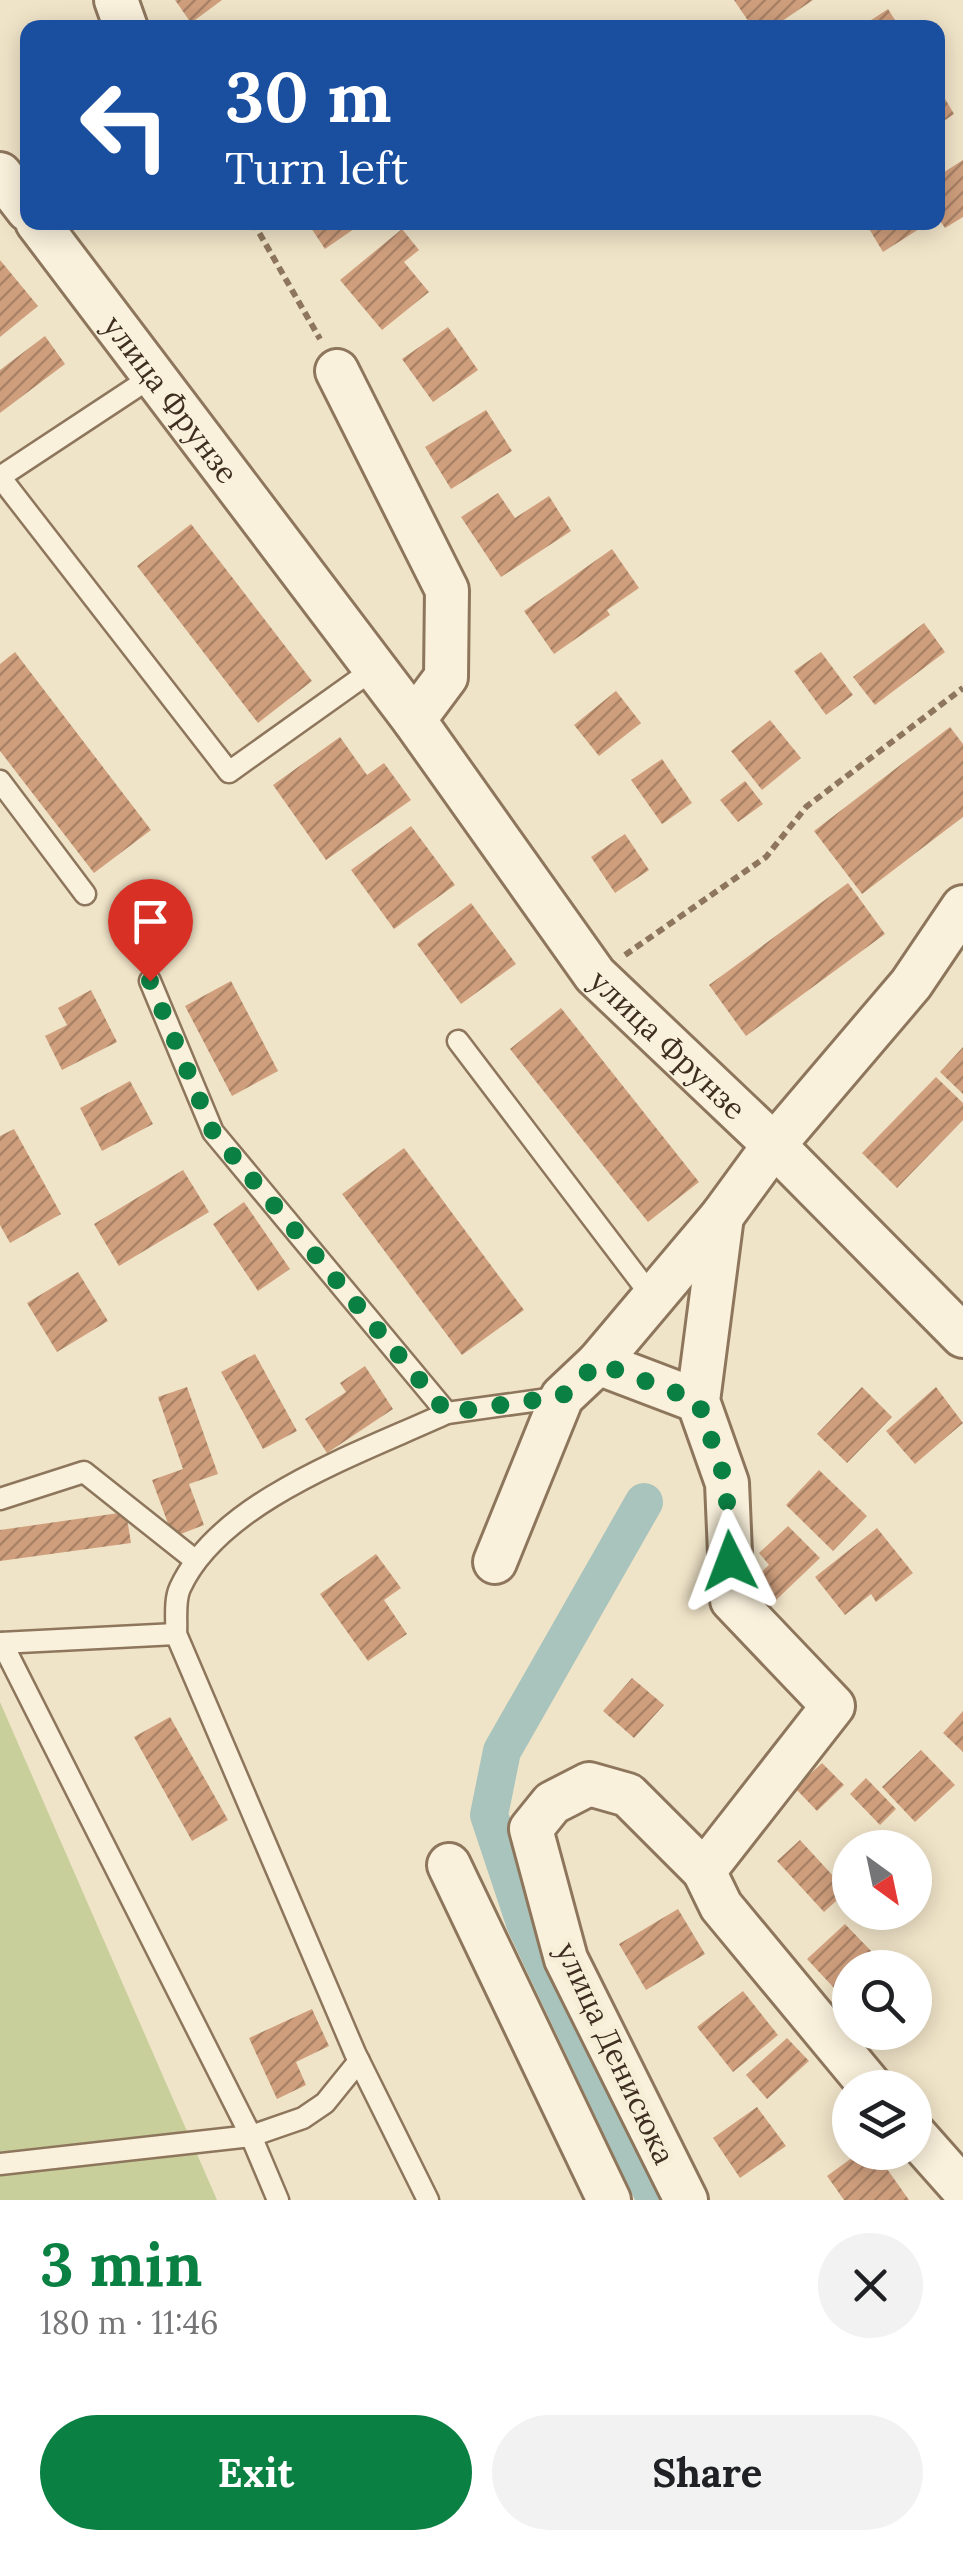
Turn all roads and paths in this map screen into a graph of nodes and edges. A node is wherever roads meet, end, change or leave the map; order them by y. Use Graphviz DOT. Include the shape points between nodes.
graph roads {
  1 [pos="0,174"];
  2 [pos="20,200"];
  3 [pos="43,230"];
  4 [pos="258,230"];
  5 [pos="337,371"];
  6 [pos="153,376"];
  7 [pos="0,477"];
  8 [pos="376,668"];
  9 [pos="963,688"];
  10 [pos="414,720"];
  11 [pos="0,781"];
  12 [pos="85,894"];
  13 [pos="963,906"];
  14 [pos="595,975"];
  15 [pos="150,981"];
  16 [pos="458,1041"];
  17 [pos="774,1145"];
  18 [pos="722,1216"];
  19 [pos="652,1298"];
  20 [pos="963,1336"];
  21 [pos="598,1363"];
  22 [pos="562,1396"];
  23 [pos="698,1401"];
  24 [pos="447,1413"];
  25 [pos="0,1499"];
  26 [pos="196,1561"];
  27 [pos="495,1562"];
  28 [pos="176,1634"];
  29 [pos="1,1643"];
  30 [pos="449,1865"];
  31 [pos="704,1871"];
  32 [pos="359,2061"];
  33 [pos="857,2070"];
  34 [pos="251,2136"];
  35 [pos="932,2154"];
  36 [pos="0,2164"];
  37 [pos="963,2189"];
  38 [pos="278,2200"];
  39 [pos="428,2200"];
  40 [pos="610,2200"];
  41 [pos="686,2200"];
  1 -- 2 [label="street"];
  3 -- 6 [label="street, улица Фрунзе"];
  4 -- 5 [label="path"];
  5 -- 10 [label="street" via="447,590 446,677"];
  6 -- 7 [label="lane"];
  6 -- 8 [label="street, улица Фрунзе"];
  7 -- 8 [label="lane" via="230,772"];
  8 -- 10 [label="street, улица Фрунзе"];
  9 -- 14 [label="path" via="806,807 766,858"];
  10 -- 14 [label="street, улица Фрунзе"];
  11 -- 12 [label="lane"];
  13 -- 17 [label="street" via="911,984"];
  14 -- 17 [label="street, улица Фрунзе"];
  15 -- 24 [label="lane" via="213,1132"];
  16 -- 19 [label="lane"];
  17 -- 18 [label="street"];
  17 -- 20 [label="street, улица Фрунзе"];
  18 -- 19 [label="street"];
  18 -- 23 [label="street"];
  19 -- 21 [label="street"];
  21 -- 22 [label="street"];
  21 -- 23 [label="street"];
  22 -- 24 [label="lane"];
  22 -- 27 [label="street"];
  23 -- 31 [label="street" via="726,1482 732,1600 834,1706"];
  24 -- 26 [label="lane" via="296,1483 207,1544"];
  25 -- 26 [label="lane" via="84,1472"];
  26 -- 28 [label="lane" via="178,1592"];
  28 -- 29 [label="lane"];
  28 -- 32 [label="lane"];
  29 -- 34 [label="lane"];
  30 -- 40 [label="street"];
  31 -- 33 [label="street" via="721,1906"];
  31 -- 41 [label="street, улица Денисюка" via="628,1795 589,1784 552,1803 531,1830 566,1958"];
  32 -- 34 [label="lane" via="325,2103"];
  32 -- 39 [label="lane"];
  34 -- 36 [label="lane"];
  34 -- 38 [label="lane"];
  35 -- 37 [label="street"];
}
